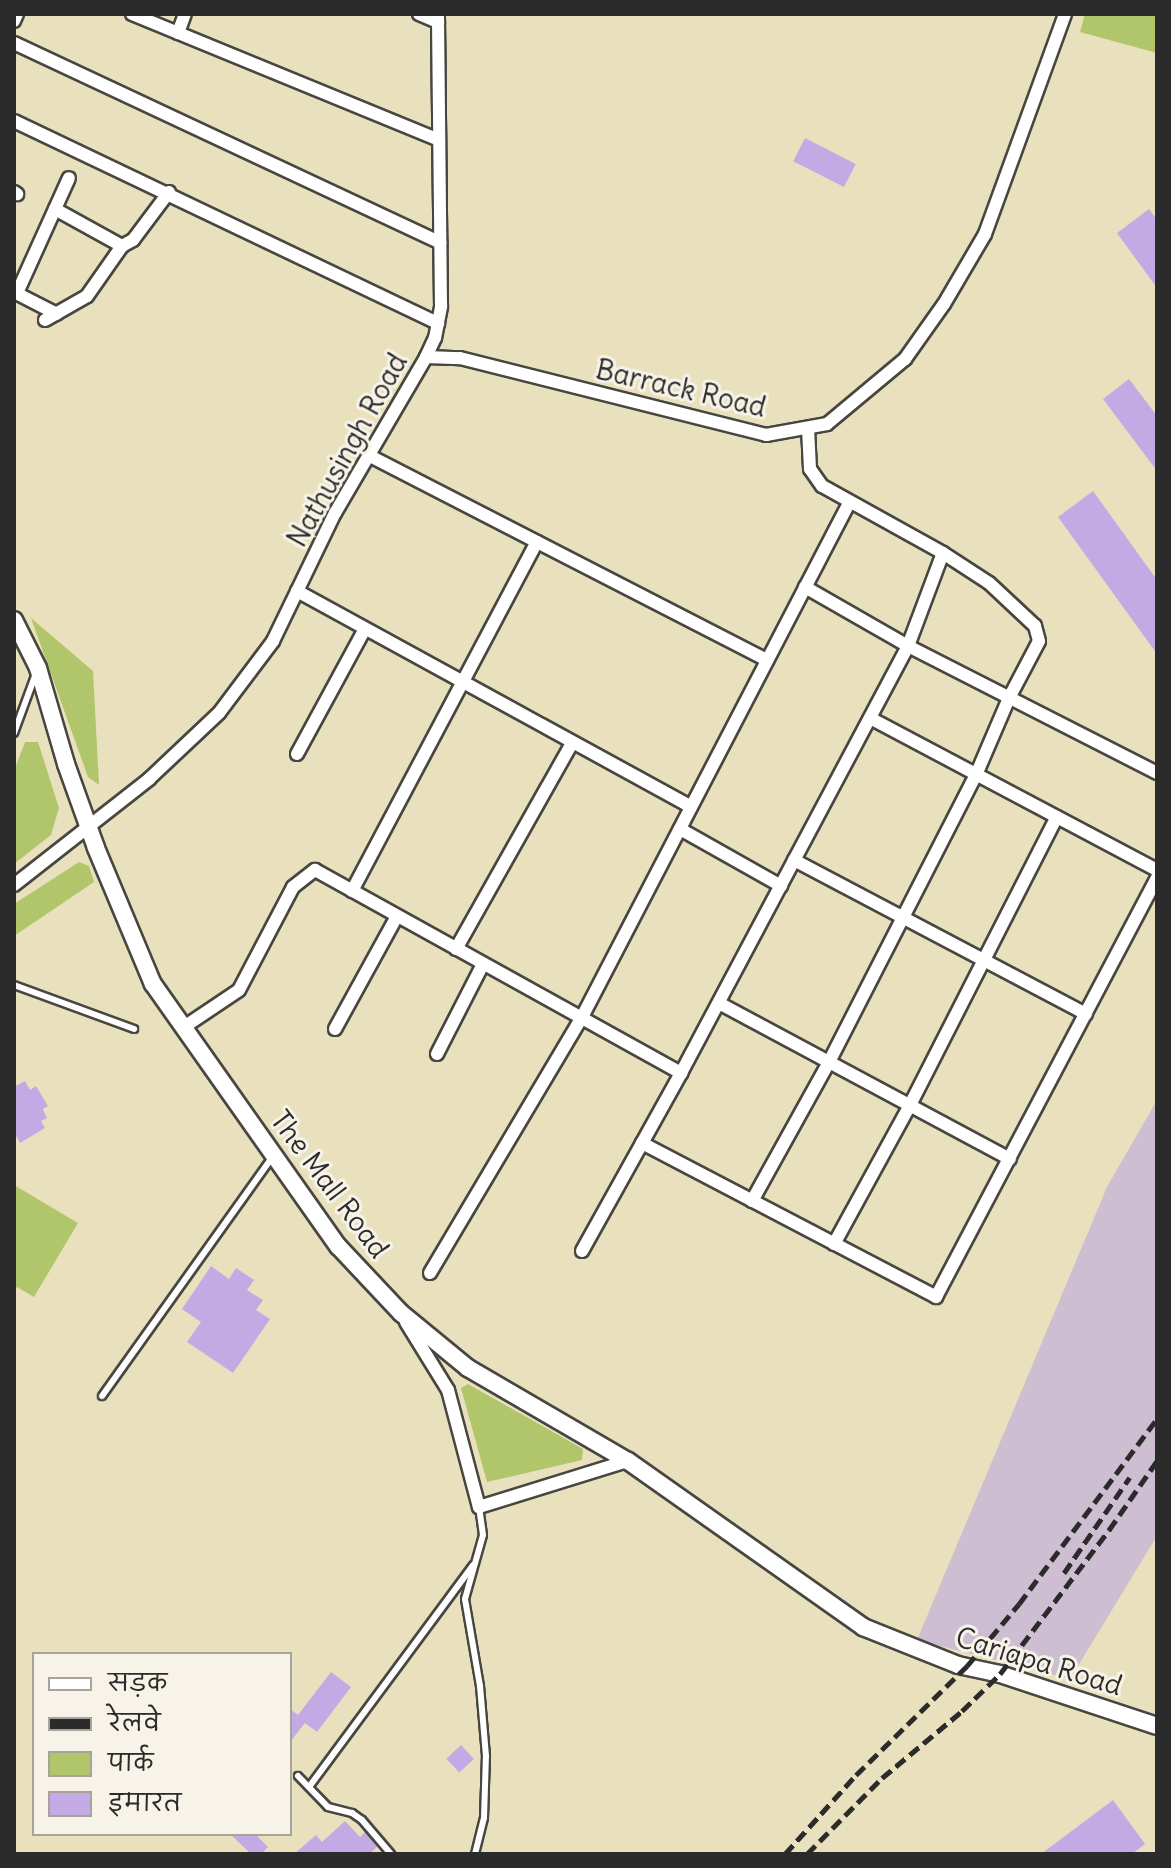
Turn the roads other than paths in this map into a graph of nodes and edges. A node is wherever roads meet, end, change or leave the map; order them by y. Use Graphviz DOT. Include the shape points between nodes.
graph roads {
  1 [pos="17,14"];
  2 [pos="132,14"];
  3 [pos="185,14"];
  4 [pos="419,14"];
  5 [pos="1065,14"];
  6 [pos="438,18"];
  7 [pos="14,21"];
  8 [pos="178,33"];
  9 [pos="14,43"];
  10 [pos="14,121"];
  11 [pos="439,140"];
  12 [pos="69,178"];
  13 [pos="169,192"];
  14 [pos="55,209"];
  15 [pos="440,243"];
  16 [pos="122,246"];
  17 [pos="15,292"];
  18 [pos="438,323"];
  19 [pos="426,357"];
  20 [pos="808,428"];
  21 [pos="368,455"];
  22 [pos="849,503"];
  23 [pos="537,542"];
  24 [pos="943,553"];
  25 [pos="805,587"];
  26 [pos="297,591"];
  27 [pos="14,620"];
  28 [pos="365,629"];
  29 [pos="908,646"];
  30 [pos="767,660"];
  31 [pos="38,668"];
  32 [pos="463,684"];
  33 [pos="1009,698"];
  34 [pos="870,718"];
  35 [pos="14,733"];
  36 [pos="572,743"];
  37 [pos="297,754"];
  38 [pos="1157,773"];
  39 [pos="976,775"];
  40 [pos="691,807"];
  41 [pos="1057,817"];
  42 [pos="90,827"];
  43 [pos="680,829"];
  44 [pos="794,860"];
  45 [pos="1157,870"];
  46 [pos="1157,878"];
  47 [pos="14,885"];
  48 [pos="781,886"];
  49 [pos="352,891"];
  50 [pos="397,916"];
  51 [pos="903,916"];
  52 [pos="456,949"];
  53 [pos="983,959"];
  54 [pos="483,964"];
  55 [pos="14,985"];
  56 [pos="719,1003"];
  57 [pos="1086,1014"];
  58 [pos="581,1019"];
  59 [pos="184,1027"];
  60 [pos="134,1029"];
  61 [pos="335,1029"];
  62 [pos="437,1054"];
  63 [pos="829,1062"];
  64 [pos="681,1073"];
  65 [pos="910,1105"];
  66 [pos="642,1143"];
  67 [pos="274,1155"];
  68 [pos="1010,1159"];
  69 [pos="752,1201"];
  70 [pos="834,1244"];
  71 [pos="582,1251"];
  72 [pos="430,1273"];
  73 [pos="401,1313"];
  74 [pos="102,1396"];
  75 [pos="628,1461"];
  76 [pos="479,1507"];
  77 [pos="476,1560"];
  78 [pos="907,1647"];
  79 [pos="1157,1726"];
  80 [pos="298,1776"];
  81 [pos="309,1787"];
  82 [pos="391,1854"];
  83 [pos="475,1854"];
  1 -- 7 [label="street"];
  2 -- 8 [label="street"];
  3 -- 8 [label="street"];
  4 -- 6 [label="street"];
  5 -- 20 [label="street, Barrack Road" via="985,234 944,304 905,359 827,424"];
  6 -- 11 [label="street, Nathusingh Road"];
  8 -- 11 [label="street"];
  9 -- 15 [label="street"];
  10 -- 13 [label="street"];
  11 -- 15 [label="street, Nathusingh Road"];
  12 -- 14 [label="street"];
  13 -- 16 [label="street" via="133,240"];
  13 -- 18 [label="street"];
  14 -- 16 [label="street"];
  14 -- 17 [label="street"];
  15 -- 18 [label="street, Nathusingh Road"];
  16 -- 17 [label="street" via="87,296 51,317"];
  18 -- 19 [label="street, Nathusingh Road"];
  19 -- 20 [label="street, Barrack Road" via="460,358 766,435"];
  19 -- 21 [label="street, Nathusingh Road"];
  20 -- 22 [label="street" via="810,469 822,486"];
  21 -- 23 [label="street"];
  21 -- 26 [label="street, Nathusingh Road"];
  22 -- 24 [label="street"];
  22 -- 25 [label="street"];
  23 -- 30 [label="street"];
  23 -- 32 [label="street"];
  24 -- 29 [label="street"];
  24 -- 33 [label="street" via="989,583 1035,626 1039,641"];
  25 -- 29 [label="street"];
  25 -- 30 [label="street"];
  26 -- 28 [label="street"];
  26 -- 42 [label="street, Nathusingh Road" via="273,641 219,713"];
  27 -- 31 [label="street, The Mall Road"];
  28 -- 32 [label="street"];
  28 -- 37 [label="street"];
  29 -- 33 [label="street"];
  29 -- 34 [label="street"];
  30 -- 40 [label="street"];
  31 -- 35 [label="lane"];
  31 -- 42 [label="street, The Mall Road"];
  32 -- 36 [label="street"];
  32 -- 49 [label="street"];
  33 -- 38 [label="street"];
  33 -- 39 [label="street"];
  34 -- 39 [label="street"];
  34 -- 44 [label="street"];
  36 -- 40 [label="street"];
  36 -- 52 [label="street"];
  39 -- 41 [label="street"];
  39 -- 51 [label="street"];
  40 -- 43 [label="street"];
  41 -- 45 [label="street"];
  41 -- 53 [label="street"];
  42 -- 47 [label="street, Nathusingh Road"];
  42 -- 59 [label="street, The Mall Road" via="153,984"];
  43 -- 48 [label="street"];
  43 -- 58 [label="street"];
  44 -- 48 [label="street"];
  44 -- 51 [label="street"];
  46 -- 57 [label="street"];
  48 -- 56 [label="street"];
  49 -- 50 [label="street"];
  49 -- 59 [label="street" via="315,870 293,887 239,990"];
  50 -- 52 [label="street"];
  50 -- 61 [label="street"];
  51 -- 53 [label="street"];
  51 -- 63 [label="street"];
  52 -- 54 [label="street"];
  53 -- 57 [label="street"];
  53 -- 65 [label="street"];
  54 -- 58 [label="street"];
  54 -- 62 [label="street"];
  55 -- 60 [label="lane"];
  56 -- 63 [label="street"];
  56 -- 64 [label="street"];
  57 -- 68 [label="street"];
  58 -- 64 [label="street"];
  58 -- 72 [label="street"];
  59 -- 67 [label="street, The Mall Road"];
  63 -- 65 [label="street"];
  63 -- 69 [label="street"];
  64 -- 66 [label="street"];
  65 -- 68 [label="street"];
  65 -- 70 [label="street"];
  66 -- 69 [label="street"];
  66 -- 71 [label="street"];
  67 -- 73 [label="street, The Mall Road" via="338,1246"];
  67 -- 74 [label="lane"];
  68 -- 70 [label="street" via="936,1297"];
  69 -- 70 [label="street"];
  73 -- 75 [label="street, The Mall Road" via="468,1368"];
  73 -- 76 [label="street" via="448,1390"];
  75 -- 76 [label="street"];
  75 -- 78 [label="street, The Mall Road" via="863,1627"];
  76 -- 77 [label="lane" via="483,1535"];
  77 -- 81 [label="lane"];
  77 -- 83 [label="lane" via="465,1599 486,1756 484,1818"];
  78 -- 79 [label="street, Cariapa Road"];
  80 -- 81 [label="lane"];
  81 -- 82 [label="lane" via="328,1807 362,1820"];
}
